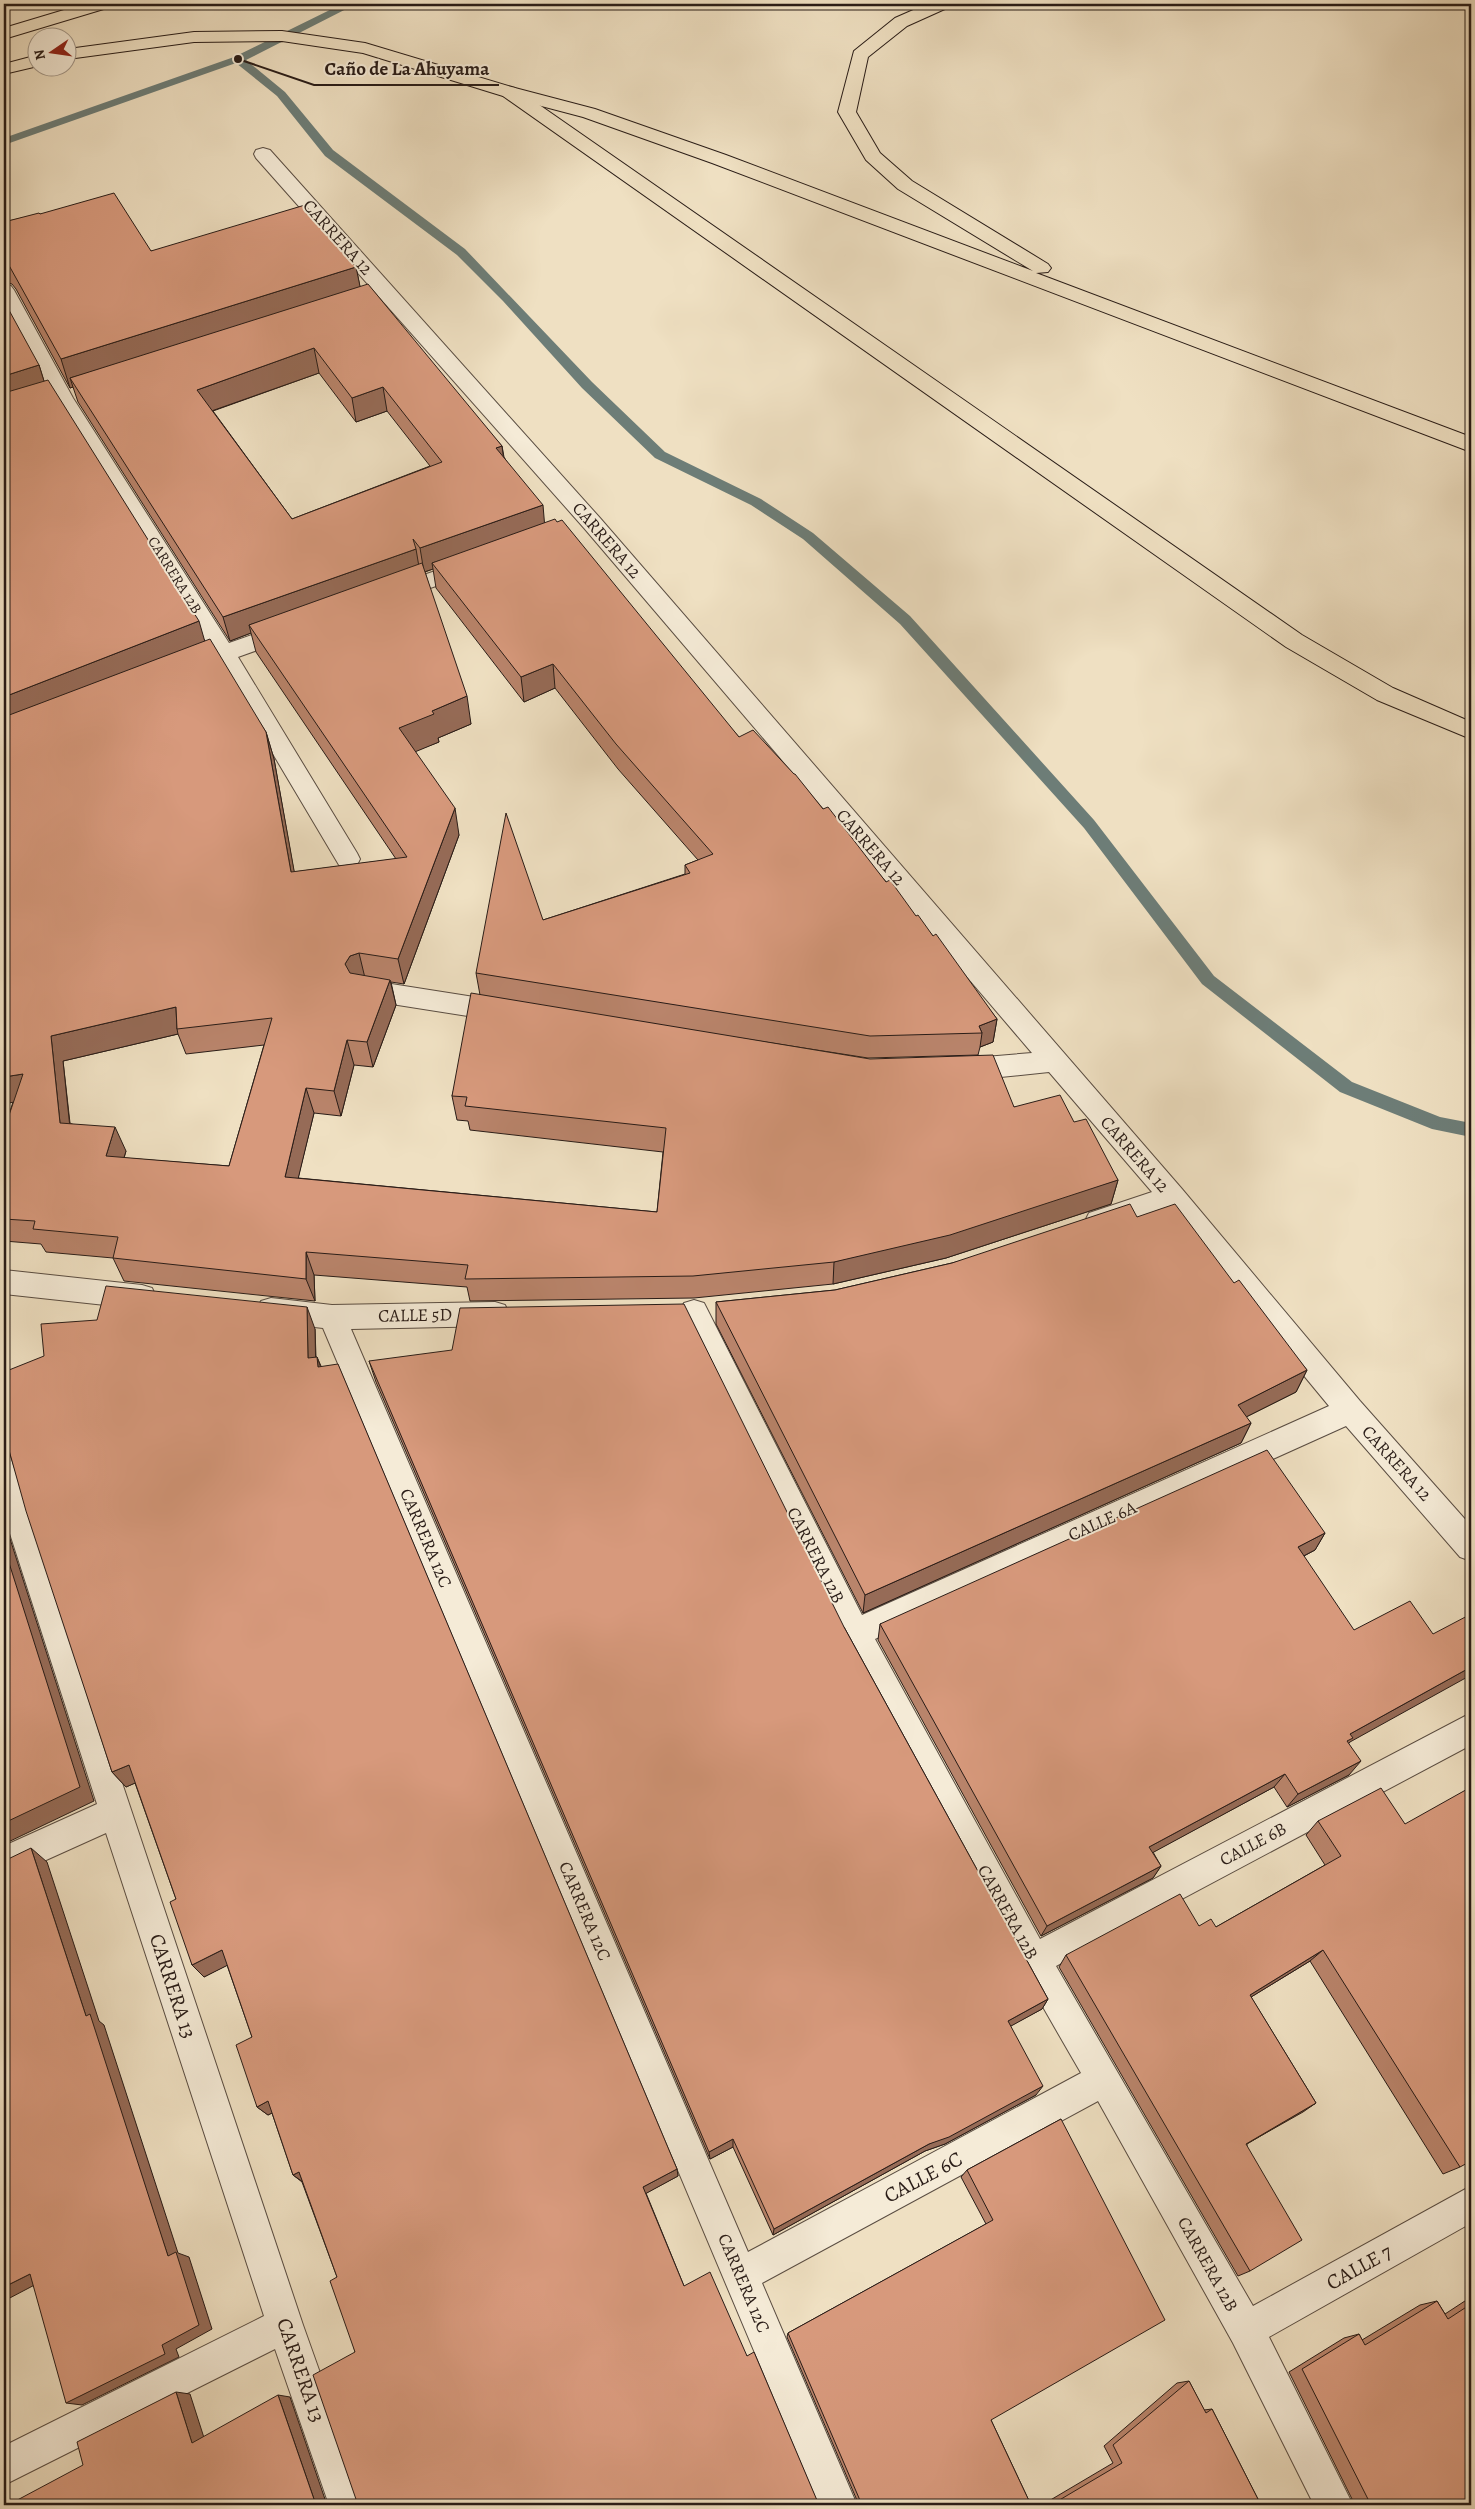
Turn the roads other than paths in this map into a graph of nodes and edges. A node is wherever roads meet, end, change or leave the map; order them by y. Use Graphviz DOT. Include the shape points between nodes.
graph roads {
  1 [pos="101,4"];
  2 [pos="941,4"];
  3 [pos="4,34"];
  4 [pos="78,52"];
  5 [pos="28,63"];
  6 [pos="4,69"];
  7 [pos="509,92"];
  8 [pos="263,154"];
  9 [pos="4,290"];
  10 [pos="1097,302"];
  11 [pos="1462,441"];
  12 [pos="1471,450"];
  13 [pos="491,559"];
  14 [pos="371,601"];
  15 [pos="306,624"];
  16 [pos="224,653"];
  17 [pos="187,667"];
  18 [pos="1471,731"];
  19 [pos="348,859"];
  20 [pos="366,990"];
  21 [pos="534,1017"];
  22 [pos="1055,1061"];
  23 [pos="941,1070"];
  24 [pos="1172,1197"];
  25 [pos="1078,1228"];
  26 [pos="4,1282"];
  27 [pos="163,1299"];
  28 [pos="242,1307"];
  29 [pos="694,1311"];
  30 [pos="518,1314"];
  31 [pos="332,1317"];
  32 [pos="1350,1410"];
  33 [pos="4,1464"];
  34 [pos="14,1535"];
  35 [pos="1471,1547"];
  36 [pos="855,1633"];
  37 [pos="1471,1728"];
  38 [pos="116,1812"];
  39 [pos="4,1864"];
  40 [pos="1034,1960"];
  41 [pos="1104,2079"];
  42 [pos="1471,2204"];
  43 [pos="741,2275"];
  44 [pos="285,2325"];
  45 [pos="1246,2330"];
  46 [pos="4,2466"];
  47 [pos="348,2505"];
  48 [pos="838,2505"];
  49 [pos="1334,2505"];
  1 -- 3 [label="main road"];
  2 -- 10 [label="main road" via="901,22 860,55 847,112 873,156 905,184"];
  4 -- 7 [label="main road" via="194,37 282,36 365,48"];
  5 -- 6 [label="main road"];
  7 -- 10 [label="main road" via="589,113 719,159"];
  7 -- 18 [label="main road" via="1294,641 1385,694"];
  8 -- 22 [label="street, CARRERA 12" via="382,298"];
  9 -- 16 [label="street, CARRERA 12B" via="64,398"];
  10 -- 11 [label="main road"];
  11 -- 12 [label="main road"];
  13 -- 14 [label="street"];
  15 -- 16 [label="street"];
  16 -- 17 [label="street"];
  16 -- 19 [label="street, CARRERA 12B"];
  20 -- 21 [label="street"];
  22 -- 23 [label="street"];
  22 -- 24 [label="street, CARRERA 12"];
  24 -- 25 [label="street"];
  24 -- 32 [label="street, CARRERA 12"];
  26 -- 27 [label="street"];
  28 -- 31 [label="street, CALLE 5D"];
  29 -- 36 [label="street, CARRERA 12B"];
  30 -- 31 [label="street, CALLE 5D"];
  31 -- 43 [label="street, CARRERA 12C"];
  32 -- 35 [label="street, CARRERA 12"];
  32 -- 36 [label="street, CALLE 6A"];
  33 -- 34 [label="street, CARRERA 13"];
  34 -- 38 [label="street, CARRERA 13"];
  36 -- 40 [label="street, CARRERA 12B"];
  37 -- 40 [label="street, CALLE 6B"];
  38 -- 39 [label="street"];
  38 -- 44 [label="street, CARRERA 13"];
  40 -- 41 [label="street, CARRERA 12B"];
  41 -- 43 [label="street, CALLE 6C"];
  41 -- 45 [label="street, CARRERA 12B"];
  42 -- 45 [label="street, CALLE 7"];
  43 -- 48 [label="street, CARRERA 12C"];
  44 -- 46 [label="street"];
  44 -- 47 [label="street, CARRERA 13"];
  45 -- 49 [label="street, CARRERA 12B"];
}
